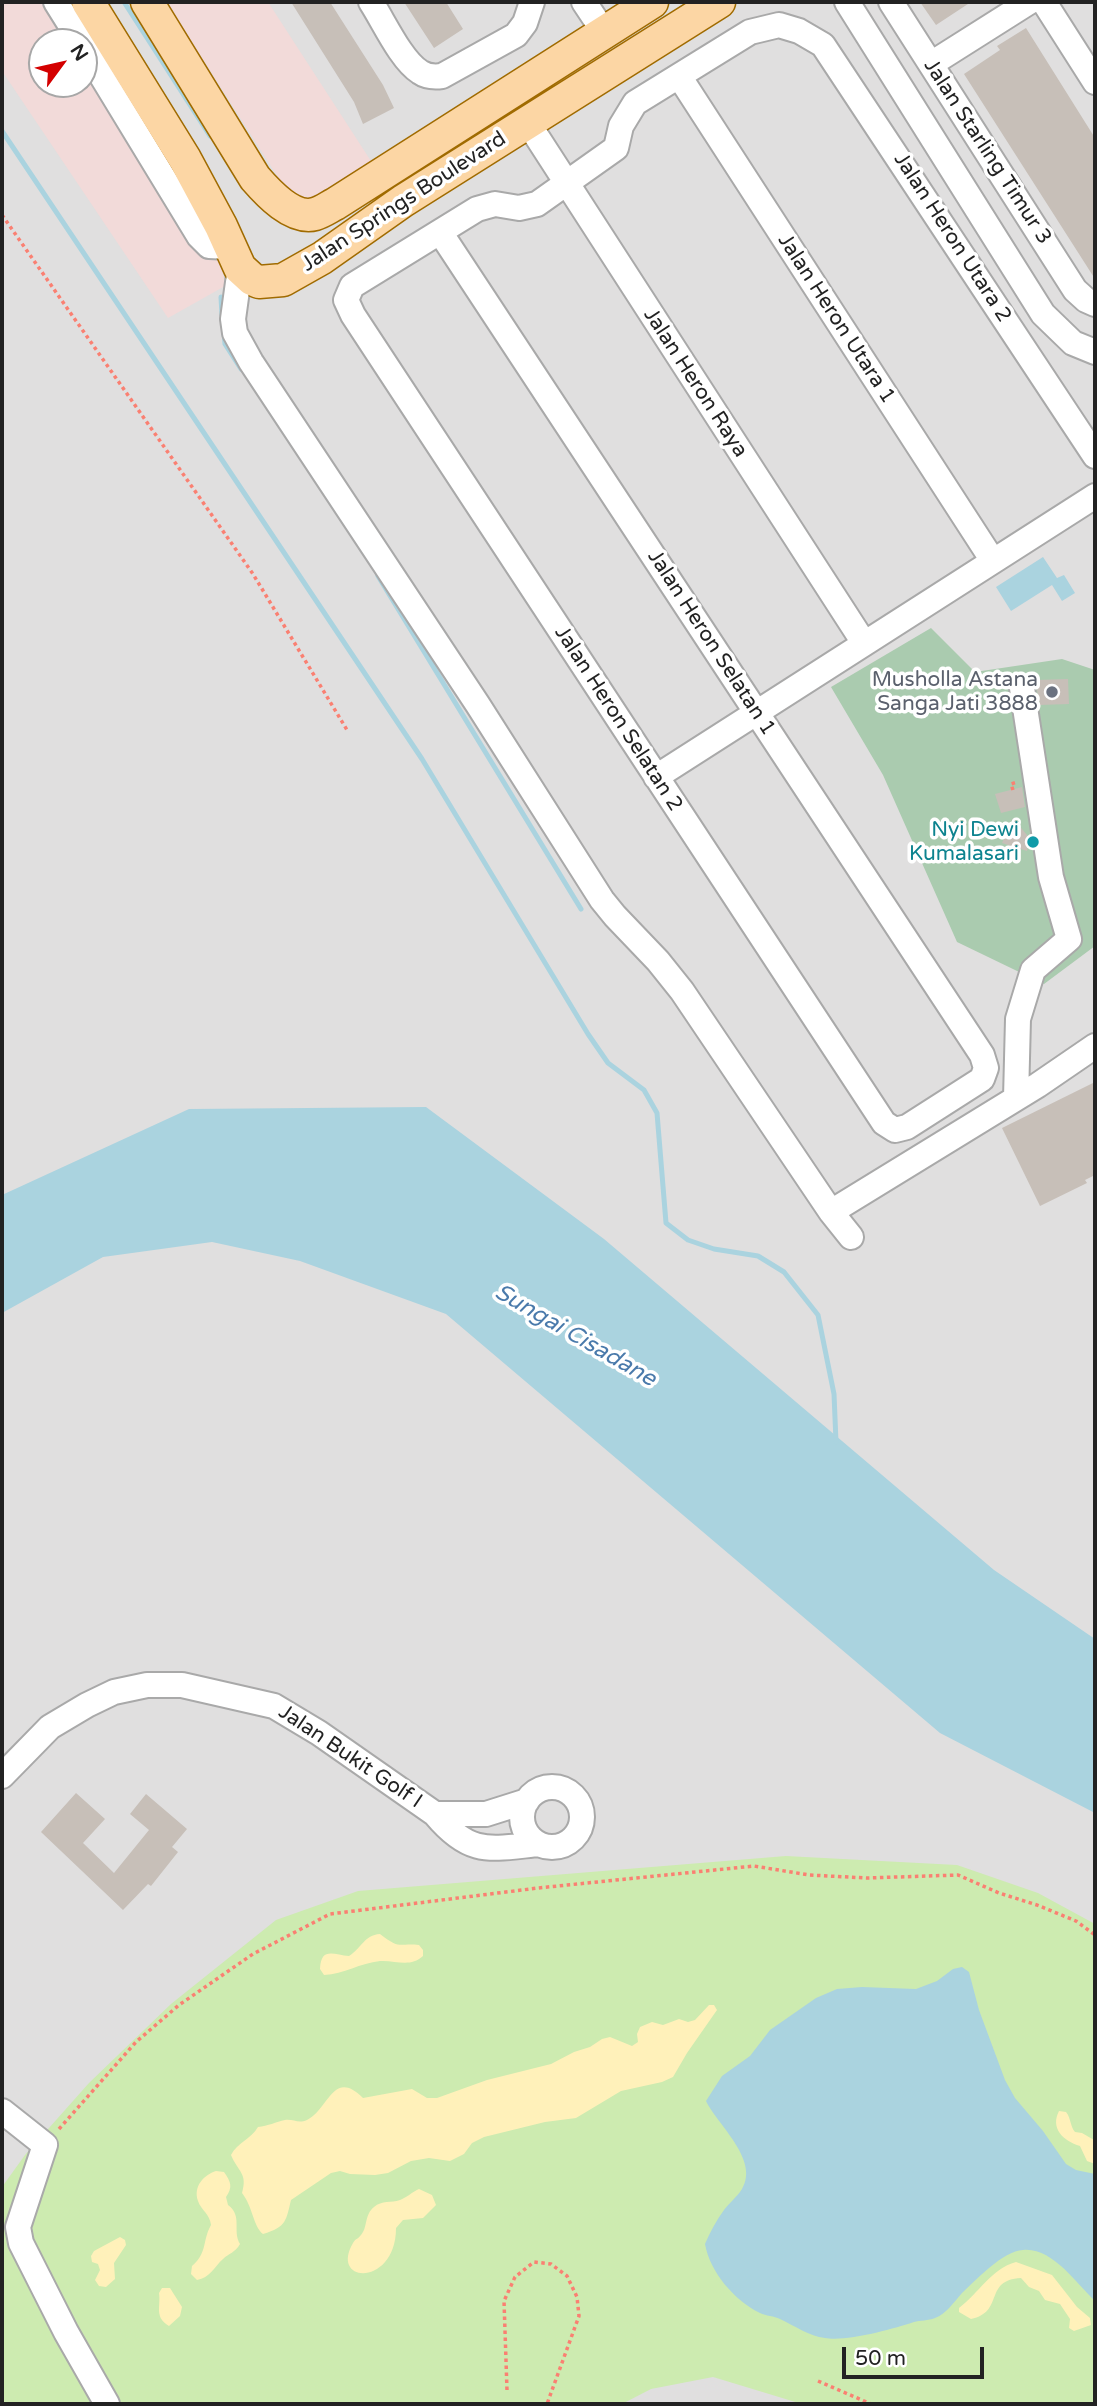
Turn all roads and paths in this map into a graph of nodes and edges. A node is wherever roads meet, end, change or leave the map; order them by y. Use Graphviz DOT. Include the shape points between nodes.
graph roads {
  1 [pos="56,2"];
  2 [pos="88,2"];
  3 [pos="147,2"];
  4 [pos="371,2"];
  5 [pos="531,2"];
  6 [pos="584,2"];
  7 [pos="719,2"];
  8 [pos="847,2"];
  9 [pos="891,2"];
  10 [pos="1028,2"];
  11 [pos="1044,2"];
  12 [pos="637,6"];
  13 [pos="72,28"];
  14 [pos="604,32"];
  15 [pos="931,64"];
  16 [pos="98,70"];
  17 [pos="679,76"];
  18 [pos="1095,82"];
  19 [pos="528,123"];
  20 [pos="566,183"];
  21 [pos="2,215"];
  22 [pos="313,215"];
  23 [pos="440,232"];
  24 [pos="226,254"];
  25 [pos="322,258"];
  26 [pos="1090,302"];
  27 [pos="1095,352"];
  28 [pos="1095,456"];
  29 [pos="1095,496"];
  30 [pos="992,561"];
  31 [pos="864,643"];
  32 [pos="1022,688"];
  33 [pos="757,713"];
  34 [pos="347,730"];
  35 [pos="656,777"];
  36 [pos="1095,1046"];
  37 [pos="1016,1098"];
  38 [pos="884,1123"];
  39 [pos="831,1212"];
  40 [pos="851,1237"];
  41 [pos="2,1776"];
  42 [pos="527,1801"];
  43 [pos="435,1814"];
  44 [pos="539,1844"];
  45 [pos="1095,1935"];
  46 [pos="2,2111"];
  47 [pos="45,2145"];
  48 [pos="818,2381"];
  49 [pos="508,2390"];
  50 [pos="107,2404"];
  51 [pos="547,2404"];
  52 [pos="871,2404"];
  1 -- 13 [label="street"];
  2 -- 24 [label="main road" via="191,169"];
  3 -- 22 [label="main road, Jalan Springs Boulevard" via="255,178 285,206"];
  4 -- 5 [label="street" via="410,64 432,77 442,76 516,34"];
  6 -- 14 [label="street"];
  7 -- 19 [label="main road, Jalan Springs Boulevard"];
  8 -- 27 [label="street" via="1044,314 1073,343"];
  9 -- 15 [label="street, Jalan Starling Timur 3"];
  10 -- 15 [label="street"];
  11 -- 18 [label="street"];
  12 -- 14 [label="main road, Jalan Springs Boulevard"];
  14 -- 22 [label="main road, Jalan Springs Boulevard"];
  15 -- 26 [label="street, Jalan Starling Timur 3" via="1075,290"];
  16 -- 24 [label="street" via="194,227"];
  17 -- 20 [label="street" via="635,103 615,148"];
  17 -- 28 [label="street, Jalan Heron Utara 2" via="750,32 779,25 824,45"];
  17 -- 30 [label="street, Jalan Heron Utara 1"];
  19 -- 20 [label="street, Jalan Heron Raya"];
  19 -- 25 [label="main road, Jalan Springs Boulevard"];
  20 -- 23 [label="street" via="537,204 477,209"];
  20 -- 31 [label="street, Jalan Heron Raya"];
  21 -- 34 [label="path" via="253,574"];
  22 -- 25 [label="main road"];
  23 -- 33 [label="street, Jalan Heron Selatan 1"];
  23 -- 35 [label="street, Jalan Heron Selatan 2" via="352,286 346,300"];
  24 -- 25 [label="main road, Jalan Springs Boulevard" via="245,275 259,282 283,280"];
  24 -- 39 [label="street" via="235,333 251,362 602,900 675,982"];
  29 -- 30 [label="street"];
  30 -- 31 [label="street"];
  31 -- 33 [label="street"];
  32 -- 37 [label="street" via="1051,877 1069,939 1033,970 1018,1019"];
  33 -- 35 [label="street"];
  33 -- 38 [label="street, Jalan Heron Selatan 1" via="982,1055 986,1068 982,1079 907,1127 895,1130"];
  35 -- 38 [label="street, Jalan Heron Selatan 2"];
  36 -- 37 [label="street"];
  37 -- 39 [label="street"];
  39 -- 40 [label="street"];
  41 -- 43 [label="street, Jalan Bukit Golf I" via="50,1727 87,1704 147,1685 182,1685 274,1706"];
  42 -- 43 [label="street, Jalan Bukit Golf I" via="486,1814"];
  42 -- 44 [label="street" via="522,1821"];
  42 -- 44 [label="street, Jalan Bukit Golf I" via="542,1789 562,1789 571,1794 581,1812 574,1838 557,1847"];
  43 -- 44 [label="street, Jalan Bukit Golf I" via="449,1832 468,1844 492,1848"];
  45 -- 47 [label="path" via="1076,1921 958,1875 867,1878 754,1866 330,1914 253,1954 180,2005 136,2042"];
  46 -- 47 [label="street"];
  47 -- 50 [label="street" via="18,2227 21,2243"];
  48 -- 52 [label="path"];
  49 -- 51 [label="path" via="504,2301 515,2277 534,2262 551,2264 566,2276 579,2316"];
}
